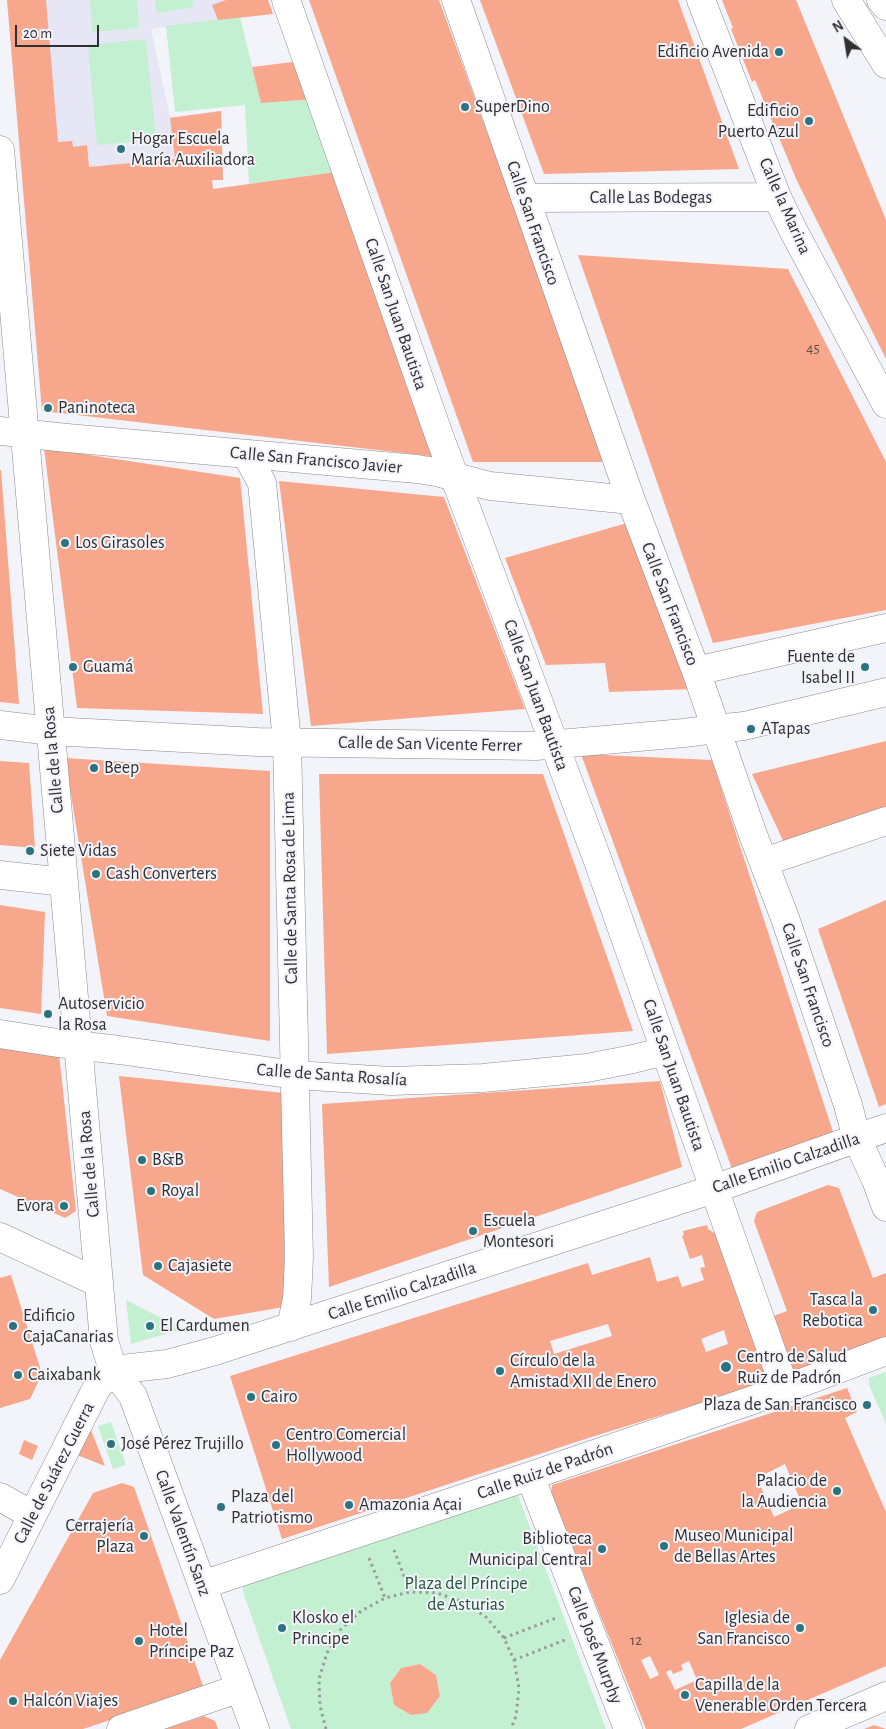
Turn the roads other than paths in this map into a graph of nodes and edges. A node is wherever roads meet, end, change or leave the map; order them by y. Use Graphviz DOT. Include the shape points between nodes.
graph roads {
  1 [pos="286,0"];
  2 [pos="456,0"];
  3 [pos="701,0"];
  4 [pos="846,0"];
  5 [pos="881,0"];
  6 [pos="886,6"];
  7 [pos="886,64"];
  8 [pos="0,160"];
  9 [pos="777,197"];
  10 [pos="524,198"];
  11 [pos="886,404"];
  12 [pos="12,432"];
  13 [pos="246,454"];
  14 [pos="455,477"];
  15 [pos="630,500"];
  16 [pos="886,628"];
  17 [pos="696,671"];
  18 [pos="886,692"];
  19 [pos="0,725"];
  20 [pos="715,729"];
  21 [pos="51,731"];
  22 [pos="287,742"];
  23 [pos="554,745"];
  24 [pos="886,822"];
  25 [pos="764,862"];
  26 [pos="0,875"];
  27 [pos="64,882"];
  28 [pos="0,1034"];
  29 [pos="79,1046"];
  30 [pos="665,1051"];
  31 [pos="295,1075"];
  32 [pos="886,1128"];
  33 [pos="857,1139"];
  34 [pos="714,1189"];
  35 [pos="886,1207"];
  36 [pos="0,1237"];
  37 [pos="99,1283"];
  38 [pos="291,1327"];
  39 [pos="886,1352"];
  40 [pos="113,1370"];
  41 [pos="785,1389"];
  42 [pos="530,1476"];
  43 [pos="0,1497"];
  44 [pos="32,1515"];
  45 [pos="0,1580"];
  46 [pos="202,1585"];
  47 [pos="240,1688"];
  48 [pos="886,1696"];
  49 [pos="121,1729"];
  50 [pos="255,1729"];
  51 [pos="628,1729"];
  52 [pos="809,1729"];
  1 -- 14 [label="street, Calle San Juan Bautista"];
  2 -- 10 [label="street, Calle San Francisco"];
  3 -- 9 [label="street, Calle la Marina"];
  4 -- 7 [label="street"];
  5 -- 6 [label="street"];
  8 -- 12 [label="street, Calle de la Rosa"];
  9 -- 10 [label="street, Calle Las Bodegas"];
  9 -- 11 [label="street, Calle la Marina"];
  10 -- 15 [label="street, Calle San Francisco"];
  12 -- 13 [label="street, Calle San Francisco Javier"];
  12 -- 21 [label="street, Calle de la Rosa"];
  13 -- 14 [label="street, Calle San Francisco Javier" via="417,469"];
  13 -- 22 [label="street, Calle de Santa Rosa de Lima" via="262,483"];
  14 -- 15 [label="street, Calle San Francisco Javier" via="490,486"];
  14 -- 23 [label="street, Calle San Juan Bautista"];
  15 -- 17 [label="street, Calle San Francisco"];
  16 -- 17 [label="street"];
  17 -- 20 [label="street, Calle San Francisco"];
  18 -- 20 [label="street, Calle de San Vicente Ferrer" via="744,726"];
  19 -- 21 [label="street, Calle de San Vicente Ferrer"];
  20 -- 23 [label="street, Calle de San Vicente Ferrer"];
  20 -- 25 [label="street, Calle San Francisco"];
  21 -- 22 [label="street, Calle de San Vicente Ferrer"];
  21 -- 27 [label="street, Calle de la Rosa"];
  22 -- 23 [label="street, Calle de San Vicente Ferrer"];
  22 -- 31 [label="street, Calle de Santa Rosa de Lima"];
  23 -- 30 [label="street, Calle San Juan Bautista"];
  24 -- 25 [label="street"];
  25 -- 33 [label="street, Calle San Francisco"];
  26 -- 27 [label="street"];
  27 -- 29 [label="street, Calle de la Rosa"];
  28 -- 29 [label="street, Calle de Santa Rosalía"];
  29 -- 31 [label="street, Calle de Santa Rosalía"];
  29 -- 37 [label="street, Calle de la Rosa"];
  30 -- 31 [label="street, Calle de Santa Rosalía" via="587,1068 474,1078 391,1081"];
  30 -- 34 [label="street, Calle San Juan Bautista"];
  31 -- 38 [label="street, Calle de Santa Rosa de Lima" via="300,1257"];
  32 -- 33 [label="street, Calle Emilio Calzadilla"];
  33 -- 34 [label="street, Calle Emilio Calzadilla"];
  33 -- 35 [label="street, Calle San Francisco"];
  34 -- 38 [label="street, Calle Emilio Calzadilla"];
  34 -- 41 [label="street, Calle San Juan Bautista"];
  36 -- 37 [label="street"];
  37 -- 40 [label="street, Calle de la Rosa" via="104,1341"];
  38 -- 40 [label="street, Calle Emilio Calzadilla" via="168,1364"];
  39 -- 41 [label="street, Calle Ruiz de Padrón"];
  40 -- 44 [label="street, Calle de Suárez Guerra" via="97,1387"];
  40 -- 46 [label="street, Calle Valentín Sanz" via="133,1396"];
  41 -- 42 [label="street, Calle Ruiz de Padrón"];
  42 -- 46 [label="street, Calle Ruiz de Padrón"];
  42 -- 51 [label="street, Calle José Murphy"];
  43 -- 44 [label="street"];
  44 -- 45 [label="street, Calle de Suárez Guerra"];
  46 -- 47 [label="street, Calle Valentín Sanz"];
  47 -- 49 [label="street"];
  47 -- 50 [label="street, Calle Valentín Sanz"];
  48 -- 52 [label="street"];
}
